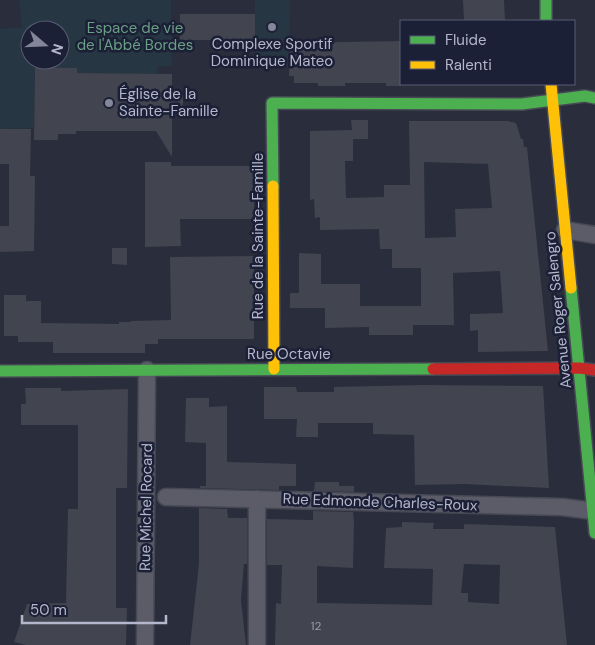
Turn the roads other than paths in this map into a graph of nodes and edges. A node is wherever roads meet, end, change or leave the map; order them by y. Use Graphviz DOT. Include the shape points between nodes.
graph roads {
  1 [pos="546,0"];
  2 [pos="546,20"];
  3 [pos="551,85"];
  4 [pos="595,98"];
  5 [pos="553,101"];
  6 [pos="564,230"];
  7 [pos="595,234"];
  8 [pos="579,368"];
  9 [pos="274,369"];
  10 [pos="147,370"];
  11 [pos="595,370"];
  12 [pos="0,371"];
  13 [pos="166,497"];
  14 [pos="257,498"];
  15 [pos="593,511"];
  16 [pos="595,533"];
  17 [pos="145,645"];
  18 [pos="257,645"];
  1 -- 2 [label="street"];
  3 -- 5 [label="street, Avenue Roger Salengro"];
  4 -- 5 [label="street" via="584,96"];
  5 -- 6 [label="street, Avenue Roger Salengro"];
  5 -- 9 [label="street, Rue de la Sainte-Famille" via="522,104 272,103"];
  6 -- 7 [label="street"];
  6 -- 8 [label="street, Avenue Roger Salengro"];
  8 -- 9 [label="street, Rue Octavie"];
  8 -- 11 [label="street, Rue Octavie"];
  8 -- 15 [label="street, Avenue Roger Salengro"];
  9 -- 10 [label="street, Rue Octavie"];
  10 -- 12 [label="street, Rue Octavie"];
  10 -- 17 [label="street, Rue Michel Rocard"];
  13 -- 14 [label="street, Rue Edmonde Charles-Roux"];
  14 -- 15 [label="street, Rue Edmonde Charles-Roux" via="562,507"];
  14 -- 18 [label="street"];
  15 -- 16 [label="street, Avenue Roger Salengro"];
}
